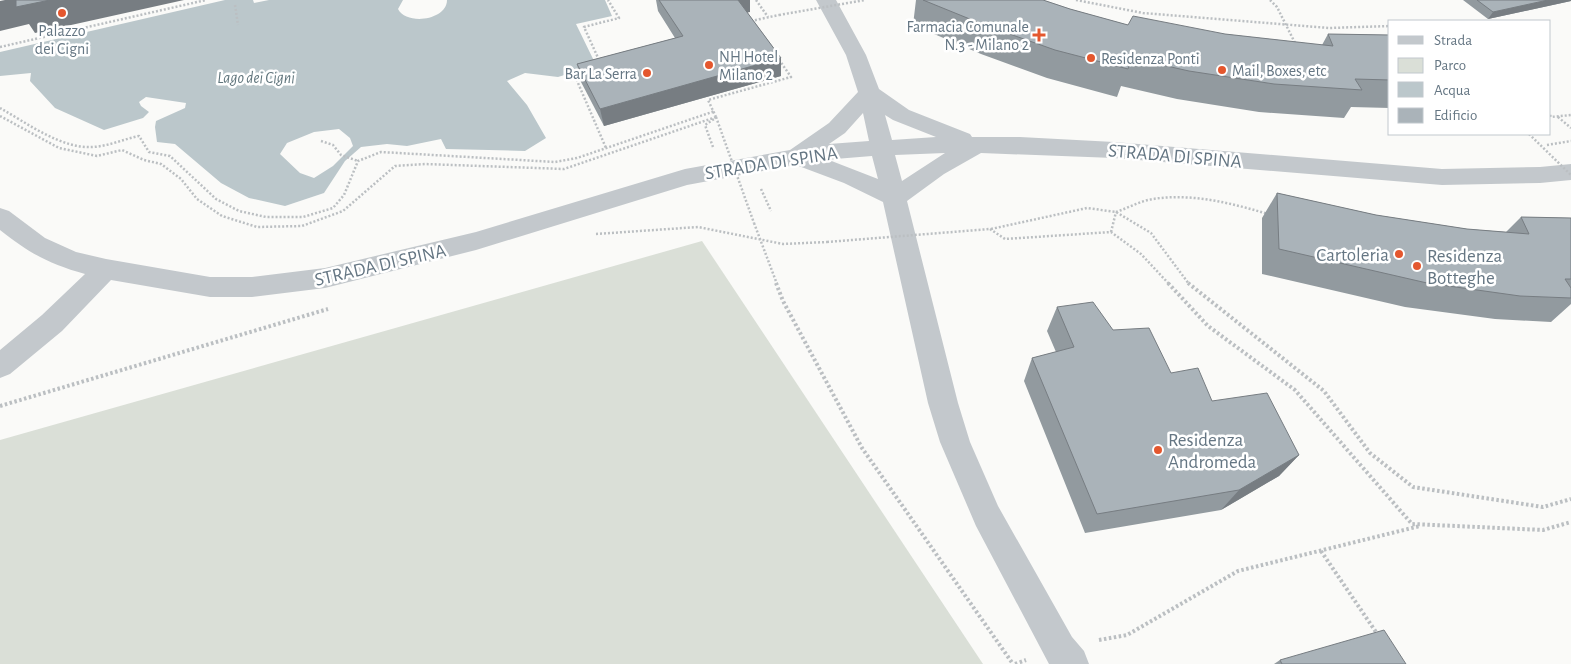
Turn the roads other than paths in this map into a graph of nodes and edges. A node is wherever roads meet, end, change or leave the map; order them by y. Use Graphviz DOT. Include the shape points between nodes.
graph roads {
  1 [pos="826,0"];
  2 [pos="869,93"];
  3 [pos="978,144"];
  4 [pos="882,148"];
  5 [pos="795,157"];
  6 [pos="1571,173"];
  7 [pos="895,198"];
  8 [pos="0,218"];
  9 [pos="106,269"];
  10 [pos="0,366"];
  11 [pos="1071,664"];
  1 -- 2 [label="street" via="856,55"];
  2 -- 3 [label="street" via="901,115"];
  2 -- 4 [label="street"];
  2 -- 5 [label="street" via="837,128"];
  3 -- 4 [label="street, STRADA DI SPINA"];
  3 -- 6 [label="street, STRADA DI SPINA" via="1114,150 1442,177"];
  3 -- 7 [label="street" via="936,168"];
  4 -- 5 [label="street, STRADA DI SPINA"];
  4 -- 7 [label="street"];
  5 -- 7 [label="street" via="852,177"];
  5 -- 9 [label="street, STRADA DI SPINA" via="685,177 476,241 325,278 252,287 210,287"];
  7 -- 11 [label="street" via="955,442 987,516"];
  8 -- 9 [label="street, STRADA DI SPINA" via="36,245 70,260"];
  9 -- 10 [label="street" via="52,323"];
}
